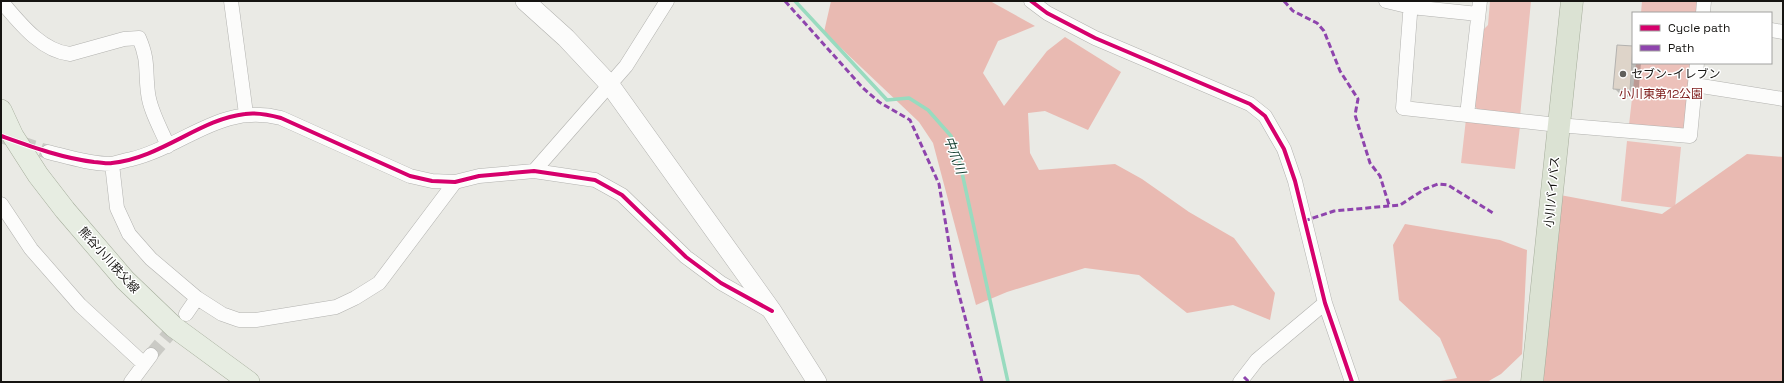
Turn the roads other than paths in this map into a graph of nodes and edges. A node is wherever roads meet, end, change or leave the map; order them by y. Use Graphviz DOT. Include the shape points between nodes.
graph roads {
  1 [pos="1,1"];
  2 [pos="231,1"];
  3 [pos="525,1"];
  4 [pos="667,1"];
  5 [pos="1031,1"];
  6 [pos="1386,1"];
  7 [pos="1572,1"];
  8 [pos="1704,1"];
  9 [pos="1411,4"];
  10 [pos="1479,7"];
  11 [pos="1703,12"];
  12 [pos="1772,30"];
  13 [pos="1783,32"];
  14 [pos="1698,64"];
  15 [pos="610,85"];
  16 [pos="1695,85"];
  17 [pos="1783,99"];
  18 [pos="1,110"];
  19 [pos="246,114"];
  20 [pos="1467,115"];
  21 [pos="1558,125"];
  22 [pos="168,146"];
  23 [pos="48,152"];
  24 [pos="112,164"];
  25 [pos="534,171"];
  26 [pos="455,182"];
  27 [pos="1,204"];
  28 [pos="197,298"];
  29 [pos="1325,303"];
  30 [pos="772,311"];
  31 [pos="186,314"];
  32 [pos="131,382"];
  33 [pos="249,382"];
  34 [pos="817,382"];
  35 [pos="1240,382"];
  36 [pos="1352,382"];
  37 [pos="1532,382"];
  1 -- 22 [label="street" via="39,40 61,53 70,54 124,39 139,38 147,65 148,94"];
  2 -- 19 [label="street"];
  3 -- 15 [label="street" via="566,38"];
  4 -- 15 [label="street" via="626,66"];
  5 -- 29 [label="street" via="1095,38 1250,104 1265,116 1284,149"];
  6 -- 9 [label="street"];
  7 -- 21 [label="highway, 小川バイパス"];
  8 -- 11 [label="street"];
  9 -- 10 [label="street"];
  9 -- 20 [label="street" via="1403,108"];
  10 -- 20 [label="street"];
  12 -- 13 [label="street"];
  14 -- 16 [label="street"];
  15 -- 25 [label="street"];
  15 -- 30 [label="street"];
  16 -- 17 [label="street"];
  16 -- 21 [label="street" via="1690,136"];
  18 -- 33 [label="main road, 熊谷小川秩父線" via="13,136 38,175 125,280 174,327"];
  19 -- 22 [label="street" via="220,120"];
  19 -- 26 [label="street" via="268,114 282,118 410,176 432,181"];
  20 -- 21 [label="street"];
  21 -- 37 [label="highway, 小川バイパス"];
  22 -- 24 [label="street"];
  23 -- 24 [label="street" via="77,160"];
  24 -- 28 [label="street" via="117,208 129,234 151,259"];
  25 -- 26 [label="street" via="479,176"];
  25 -- 30 [label="street" via="602,183 622,195 686,257 721,283"];
  26 -- 28 [label="street" via="379,283 336,307 256,320 239,320 222,314"];
  27 -- 32 [label="street" via="31,248 80,305 148,359"];
  28 -- 31 [label="street"];
  29 -- 35 [label="street" via="1257,360"];
  29 -- 36 [label="street"];
  30 -- 34 [label="street"];
}
